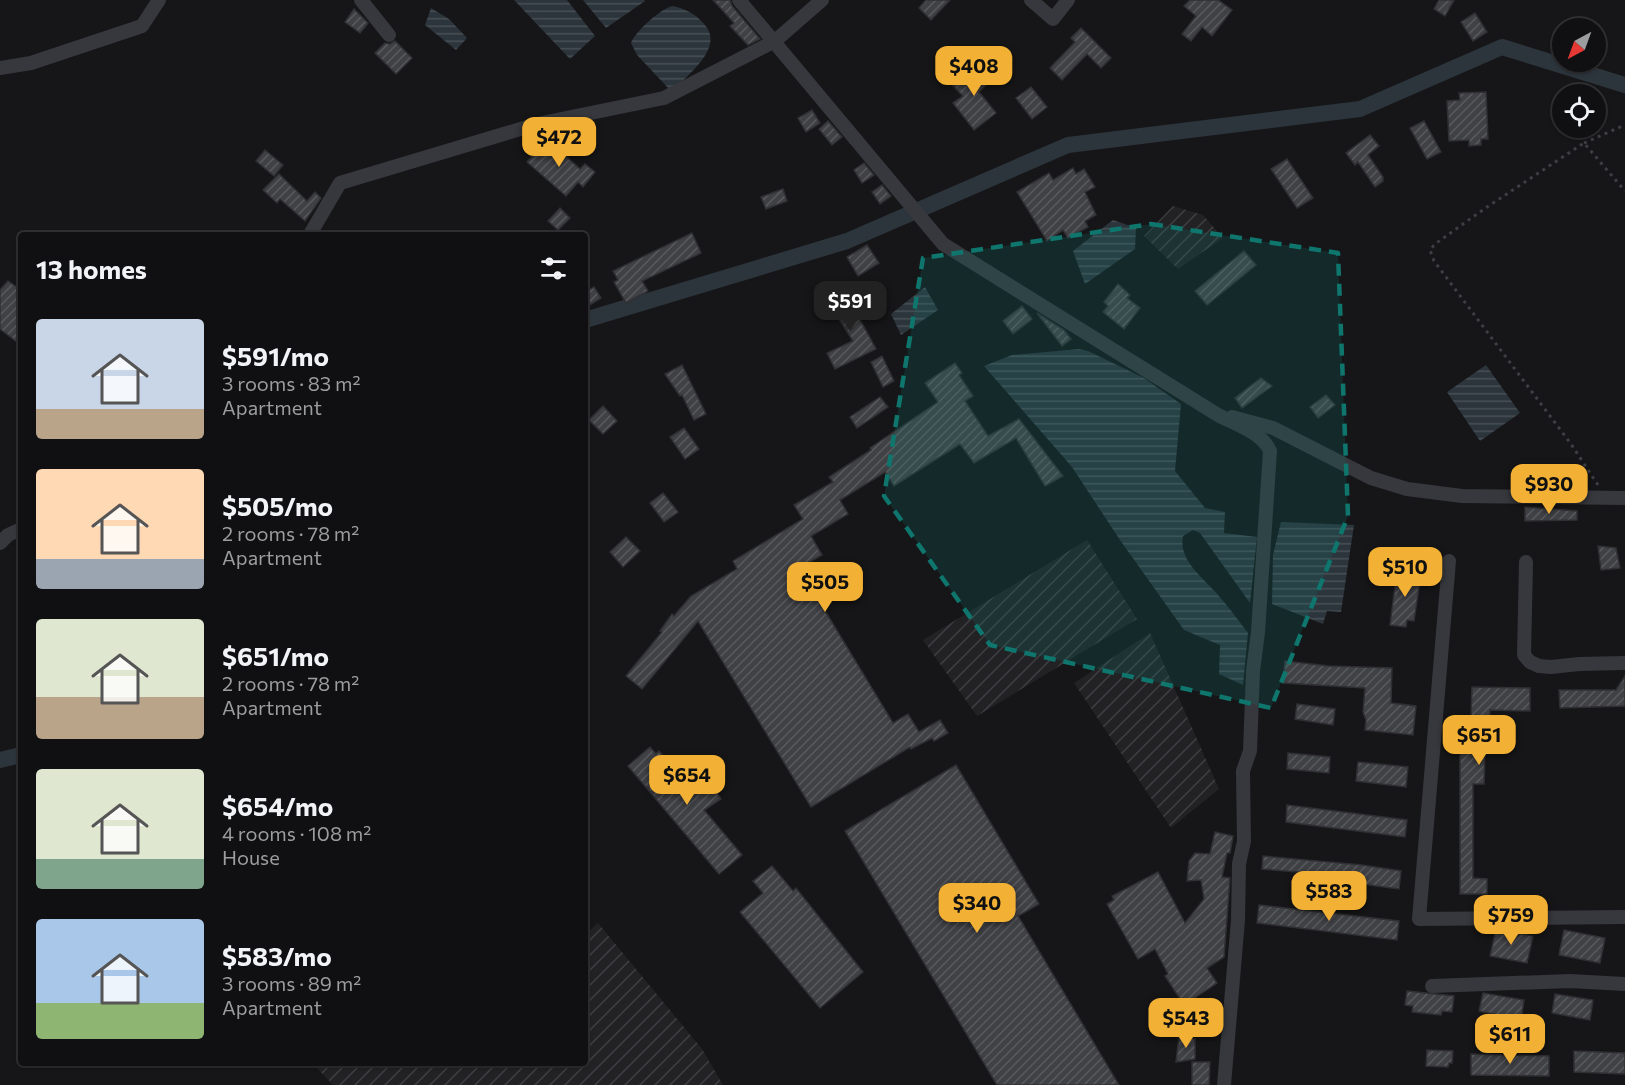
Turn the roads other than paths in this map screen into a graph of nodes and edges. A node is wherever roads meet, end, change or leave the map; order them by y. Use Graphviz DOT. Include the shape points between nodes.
graph roads {
  1 [pos="159,0"];
  2 [pos="361,0"];
  3 [pos="739,0"];
  4 [pos="822,0"];
  5 [pos="1031,0"];
  6 [pos="1068,0"];
  7 [pos="389,35"];
  8 [pos="775,41"];
  9 [pos="0,68"];
  10 [pos="311,232"];
  11 [pos="1218,415"];
  12 [pos="1625,498"];
  13 [pos="18,530"];
  14 [pos="0,543"];
  15 [pos="1449,561"];
  16 [pos="1526,562"];
  17 [pos="1625,663"];
  18 [pos="1625,917"];
  19 [pos="1625,984"];
  20 [pos="1432,986"];
  21 [pos="1224,1085"];
  1 -- 9 [label="street" via="142,26 31,63"];
  2 -- 7 [label="street"];
  3 -- 8 [label="street"];
  4 -- 8 [label="street"];
  5 -- 6 [label="street" via="1053,19"];
  8 -- 10 [label="street" via="664,98 537,124 340,183"];
  8 -- 11 [label="street" via="943,244"];
  11 -- 12 [label="street" via="1273,428 1371,478 1407,489 1462,496"];
  11 -- 21 [label="street" via="1259,437 1270,451 1250,751 1243,771 1244,841 1239,864"];
  13 -- 14 [label="street"];
  15 -- 18 [label="street" via="1419,919"];
  16 -- 17 [label="street" via="1524,655 1530,662 1551,667"];
  19 -- 20 [label="street" via="1570,981"];
}
